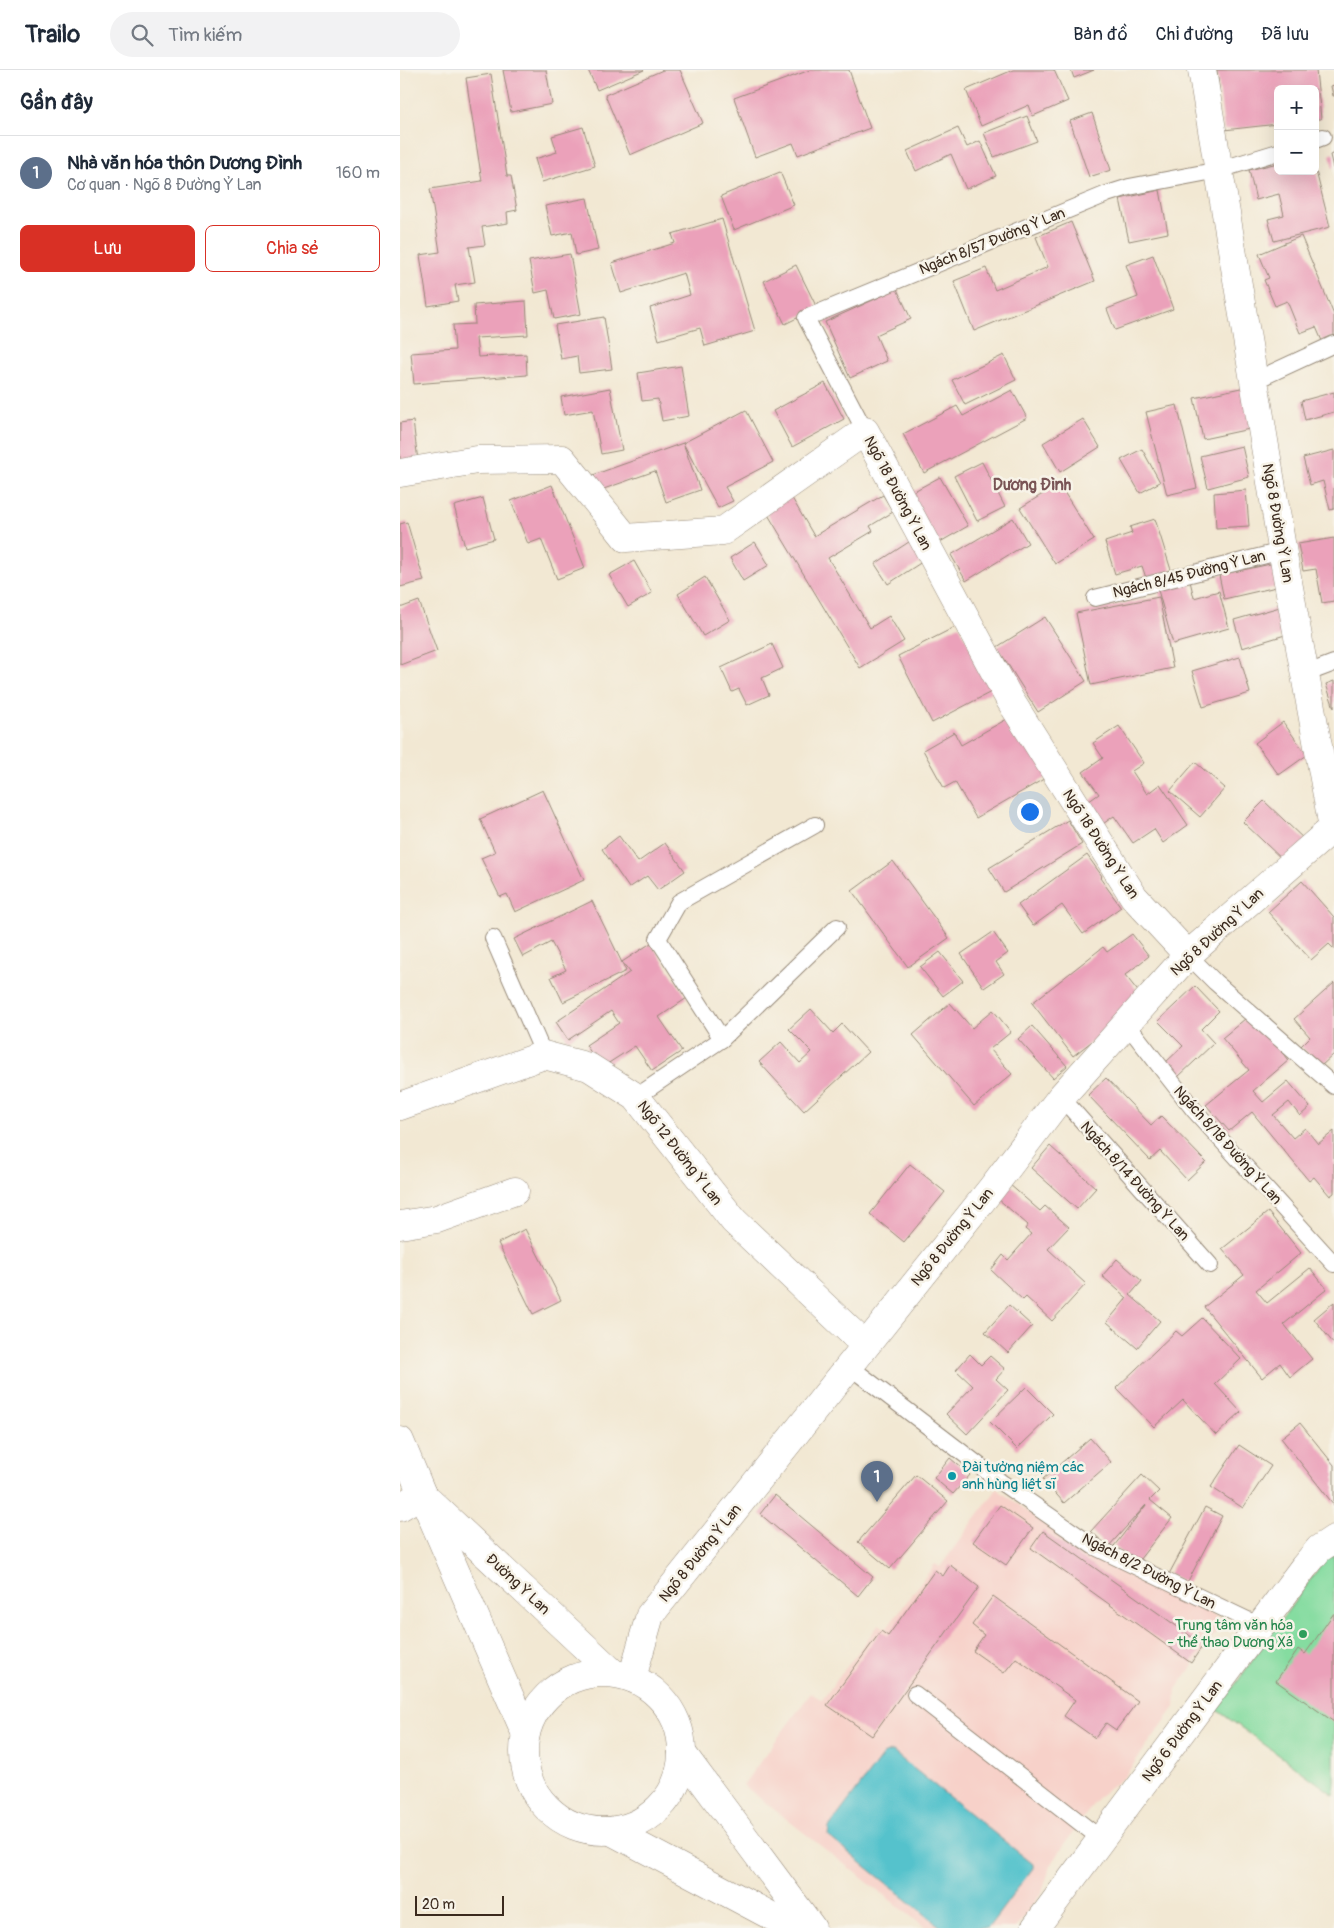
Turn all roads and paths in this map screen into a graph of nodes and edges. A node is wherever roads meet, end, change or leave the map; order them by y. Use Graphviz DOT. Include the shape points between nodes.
graph roads {
  1 [pos="1202,70"];
  2 [pos="1274,153"];
  3 [pos="1219,170"];
  4 [pos="1334,344"];
  5 [pos="1254,381"];
  6 [pos="865,431"];
  7 [pos="400,473"];
  8 [pos="1282,551"];
  9 [pos="1095,598"];
  10 [pos="1334,663"];
  11 [pos="1305,674"];
  12 [pos="815,824"];
  13 [pos="1334,828"];
  14 [pos="837,926"];
  15 [pos="493,938"];
  16 [pos="1188,955"];
  17 [pos="1126,1023"];
  18 [pos="722,1039"];
  19 [pos="544,1055"];
  20 [pos="1334,1086"];
  21 [pos="1061,1096"];
  22 [pos="636,1097"];
  23 [pos="400,1106"];
  24 [pos="515,1191"];
  25 [pos="400,1225"];
  26 [pos="1334,1264"];
  27 [pos="1210,1265"];
  28 [pos="857,1356"];
  29 [pos="400,1440"];
  30 [pos="411,1501"];
  31 [pos="1334,1539"];
  32 [pos="1260,1626"];
  33 [pos="623,1676"];
  34 [pos="915,1694"];
  35 [pos="526,1732"];
  36 [pos="682,1753"];
  37 [pos="611,1831"];
  38 [pos="1101,1839"];
  39 [pos="794,1928"];
  40 [pos="812,1928"];
  41 [pos="1035,1928"];
  1 -- 3 [label="street, Ngõ 8 Đường Ỷ Lan"];
  2 -- 3 [label="lane"];
  3 -- 5 [label="street, Ngõ 8 Đường Ỷ Lan"];
  3 -- 6 [label="lane, Ngách 8/57 Đường Ỷ Lan" via="1107,194 806,318"];
  4 -- 5 [label="lane"];
  5 -- 8 [label="street, Ngõ 8 Đường Ỷ Lan"];
  6 -- 7 [label="street, Ngõ 18 Đường Ỷ Lan" via="723,531 626,538 562,459 477,460"];
  6 -- 16 [label="street, Ngõ 18 Đường Ỷ Lan" via="1010,700 1134,897"];
  8 -- 9 [label="lane, Ngách 8/45 Đường Ỷ Lan"];
  8 -- 11 [label="street, Ngõ 8 Đường Ỷ Lan"];
  10 -- 11 [label="lane"];
  11 -- 13 [label="street, Ngõ 8 Đường Ỷ Lan"];
  12 -- 18 [label="lane" via="679,902 658,939"];
  13 -- 16 [label="street, Ngõ 8 Đường Ỷ Lan"];
  14 -- 18 [label="lane"];
  15 -- 19 [label="lane"];
  16 -- 17 [label="street, Ngõ 8 Đường Ỷ Lan"];
  16 -- 20 [label="lane" via="1214,982"];
  17 -- 21 [label="street, Ngõ 8 Đường Ỷ Lan"];
  17 -- 26 [label="lane, Ngách 8/18 Đường Ỷ Lan" via="1194,1110"];
  18 -- 22 [label="lane"];
  19 -- 22 [label="street, Ngõ 12 Đường Ỷ Lan" via="590,1067"];
  19 -- 23 [label="street"];
  21 -- 27 [label="lane, Ngách 8/14 Đường Ỷ Lan"];
  21 -- 28 [label="street, Ngõ 8 Đường Ỷ Lan" via="992,1188"];
  22 -- 28 [label="street, Ngõ 12 Đường Ỷ Lan" via="734,1221"];
  24 -- 25 [label="street" via="437,1219"];
  28 -- 32 [label="lane, Ngách 8/2 Đường Ỷ Lan" via="1002,1483 1093,1546"];
  28 -- 33 [label="street, Ngõ 8 Đường Ỷ Lan" via="650,1615"];
  29 -- 30 [label="street, Đường Ỷ Lan"];
  30 -- 33 [label="street, Đường Ỷ Lan"];
  30 -- 35 [label="street, Đường Ỷ Lan"];
  31 -- 32 [label="street, Ngõ 6 Đường Ỷ Lan" via="1304,1567"];
  32 -- 38 [label="street, Ngõ 6 Đường Ỷ Lan"];
  33 -- 35 [label="street" via="594,1672 558,1686 532,1714"];
  33 -- 36 [label="street" via="649,1687 663,1700 674,1716"];
  34 -- 38 [label="lane"];
  35 -- 37 [label="street" via="525,1770 542,1804 573,1826"];
  36 -- 37 [label="street" via="680,1772 673,1790 661,1805 647,1818"];
  36 -- 40 [label="street"];
  37 -- 39 [label="street"];
  38 -- 41 [label="street, Ngõ 6 Đường Ỷ Lan"];
}
